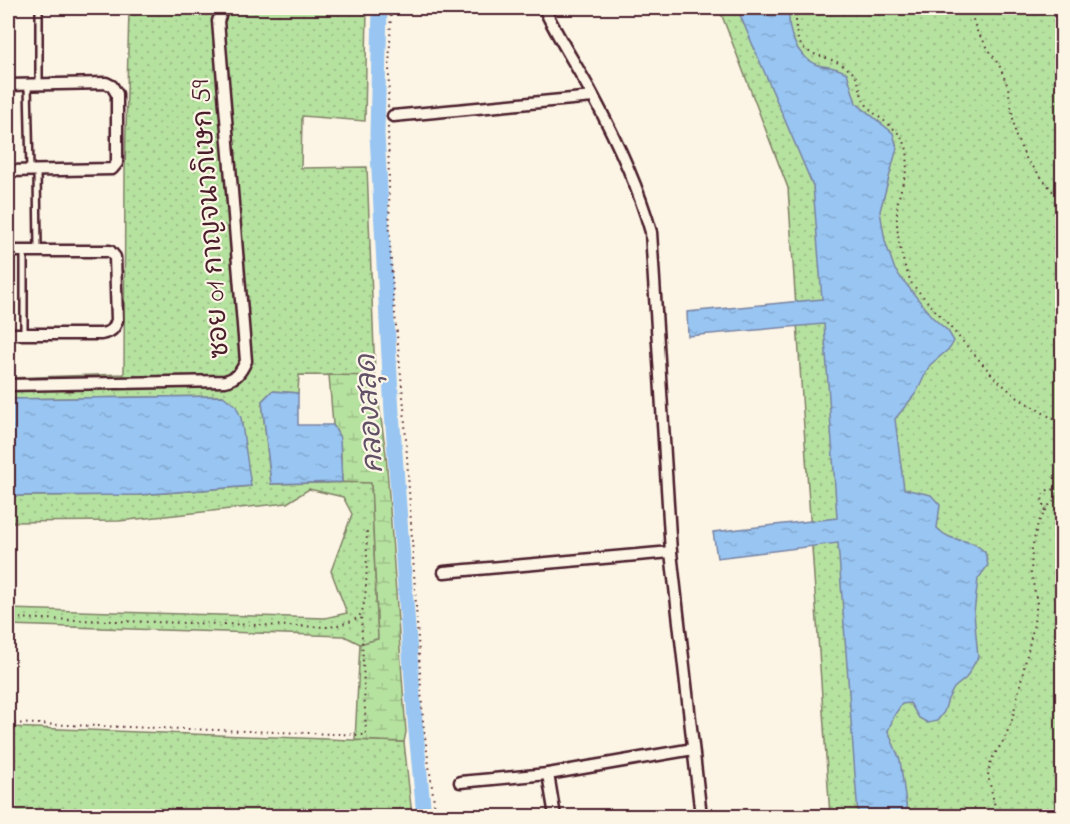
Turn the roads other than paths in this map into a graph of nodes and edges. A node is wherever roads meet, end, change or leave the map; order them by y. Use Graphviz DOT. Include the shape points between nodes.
graph roads {
  1 [pos="39,8"];
  2 [pos="223,8"];
  3 [pos="544,8"];
  4 [pos="28,84"];
  5 [pos="39,84"];
  6 [pos="8,85"];
  7 [pos="593,97"];
  8 [pos="390,118"];
  9 [pos="34,170"];
  10 [pos="8,171"];
  11 [pos="38,250"];
  12 [pos="8,251"];
  13 [pos="24,251"];
  14 [pos="8,334"];
  15 [pos="24,334"];
  16 [pos="8,385"];
  17 [pos="671,552"];
  18 [pos="444,572"];
  19 [pos="693,749"];
  20 [pos="548,774"];
  21 [pos="460,782"];
  22 [pos="555,816"];
  23 [pos="700,816"];
  1 -- 5 [label="lane"];
  2 -- 16 [label="street, ซอย 01 กาญจนาภิเษก 59" via="218,21 246,361 241,371 225,381"];
  3 -- 7 [label="street"];
  4 -- 5 [label="street"];
  4 -- 6 [label="street"];
  4 -- 9 [label="lane"];
  5 -- 9 [label="street" via="112,86 117,94 118,151 112,169"];
  7 -- 8 [label="street"];
  7 -- 17 [label="street" via="635,185 651,232"];
  9 -- 10 [label="street"];
  9 -- 11 [label="lane"];
  11 -- 13 [label="street"];
  11 -- 15 [label="street" via="110,251 115,256 117,320 109,332"];
  12 -- 13 [label="street"];
  13 -- 15 [label="lane"];
  14 -- 15 [label="street"];
  17 -- 18 [label="street"];
  17 -- 19 [label="street"];
  19 -- 20 [label="street"];
  19 -- 23 [label="street"];
  20 -- 21 [label="street"];
  20 -- 22 [label="street"];
}
